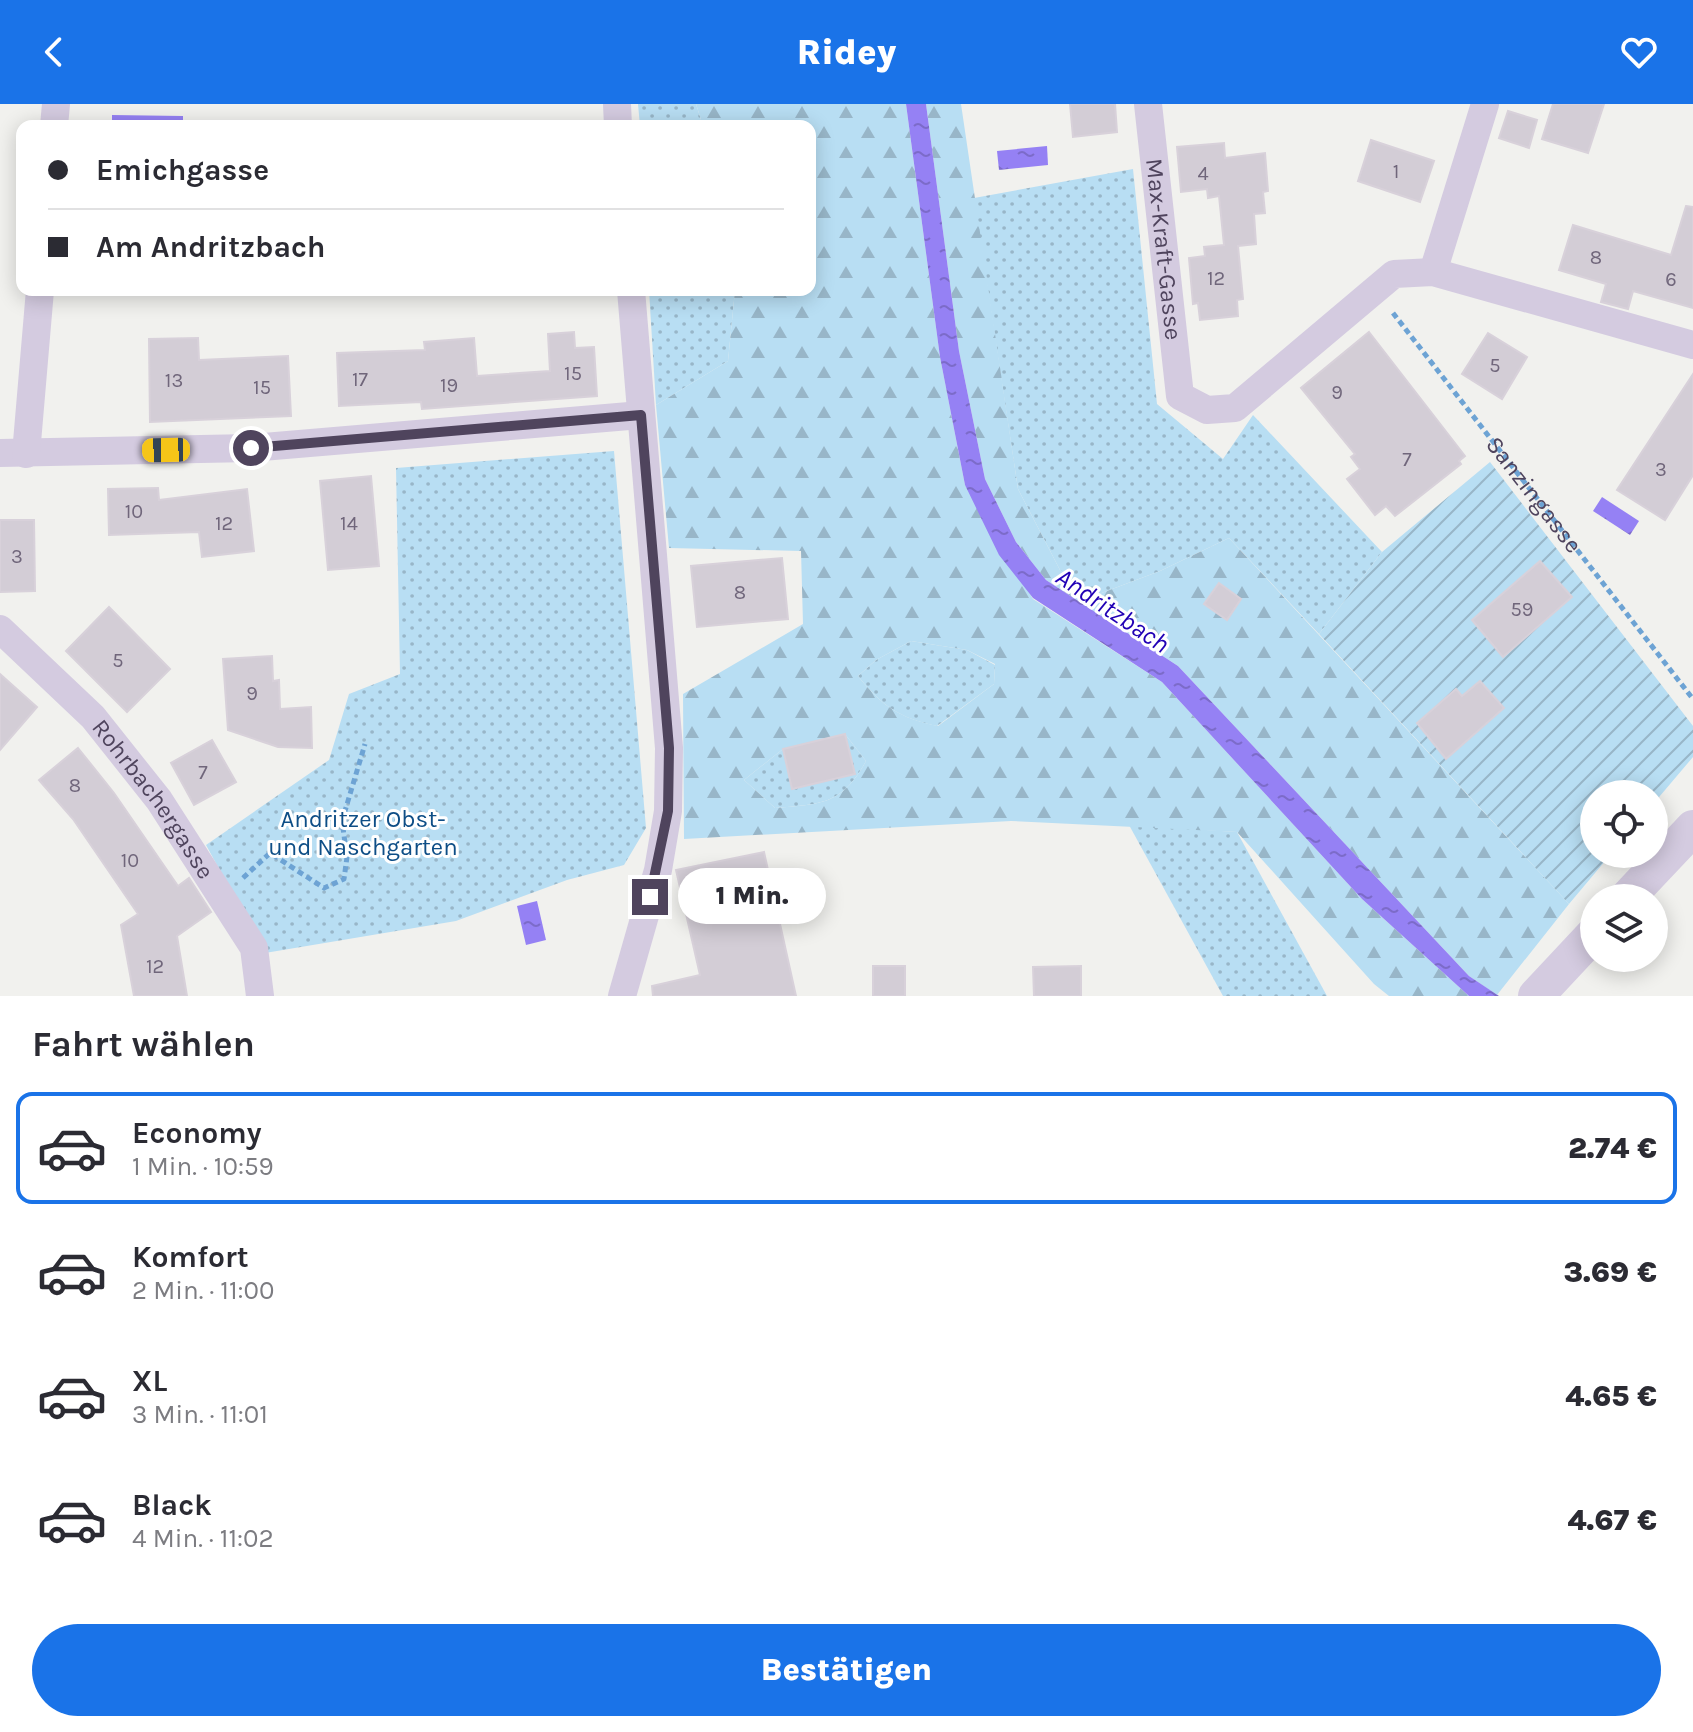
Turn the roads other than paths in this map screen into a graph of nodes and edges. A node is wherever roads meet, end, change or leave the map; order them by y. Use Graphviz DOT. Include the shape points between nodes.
graph roads {
  1 [pos="1148,104"];
  2 [pos="1485,104"];
  3 [pos="1433,272"];
  4 [pos="39,296"];
  5 [pos="631,296"];
  6 [pos="1693,345"];
  7 [pos="641,415"];
  8 [pos="13,453"];
  9 [pos="0,629"];
  10 [pos="1693,828"];
  11 [pos="1640,884"];
  12 [pos="1580,949"];
  13 [pos="260,996"];
  14 [pos="622,996"];
  15 [pos="1536,996"];
  1 -- 3 [label="street, Max-Kraft-Gasse" via="1180,396 1207,410 1235,408 1394,274"];
  2 -- 3 [label="street"];
  3 -- 6 [label="street"];
  4 -- 8 [label="street"];
  5 -- 7 [label="street"];
  7 -- 8 [label="street" via="251,448"];
  7 -- 14 [label="street" via="669,748 668,811 658,870"];
  9 -- 13 [label="street, Rohrbachergasse" via="93,717 159,800 254,948"];
  10 -- 11 [label="street"];
  12 -- 15 [label="street"];
}
